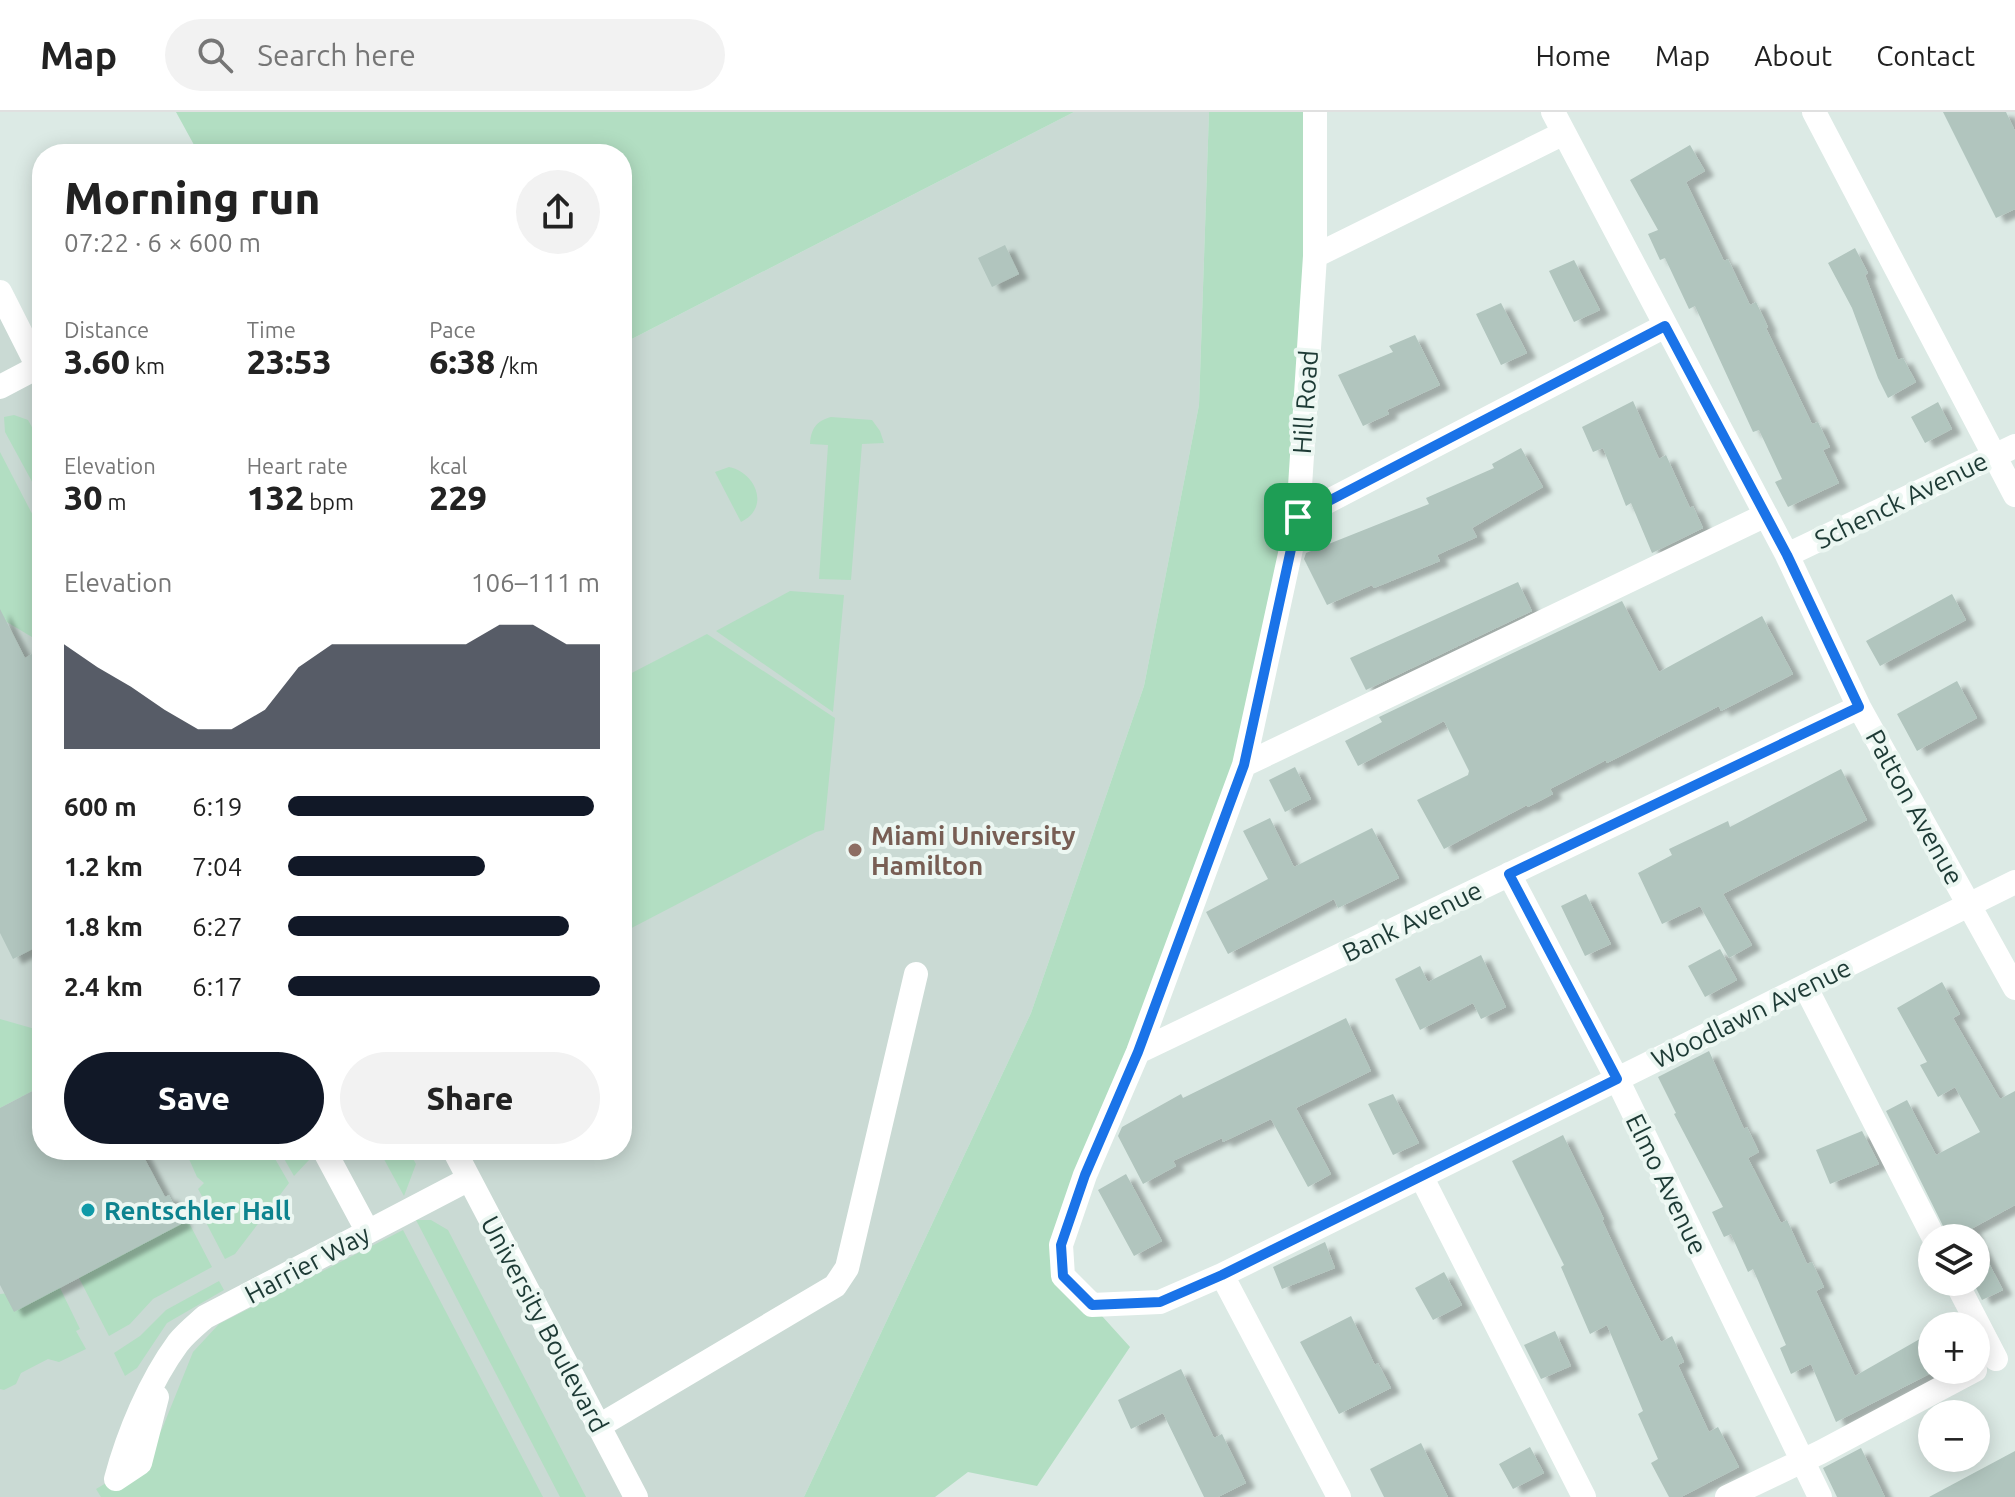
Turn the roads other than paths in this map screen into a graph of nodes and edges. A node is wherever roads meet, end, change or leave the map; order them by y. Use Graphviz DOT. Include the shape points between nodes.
graph roads {
  1 [pos="1315,112"];
  2 [pos="1814,112"];
  3 [pos="1558,122"];
  4 [pos="1315,256"];
  5 [pos="0,292"];
  6 [pos="1665,326"];
  7 [pos="32,355"];
  8 [pos="32,374"];
  9 [pos="0,387"];
  10 [pos="2005,451"];
  11 [pos="2015,495"];
  12 [pos="1766,515"];
  13 [pos="1298,517"];
  14 [pos="1787,555"];
  15 [pos="1859,707"];
  16 [pos="1244,765"];
  17 [pos="1509,874"];
  18 [pos="2015,882"];
  19 [pos="1969,905"];
  20 [pos="916,974"];
  21 [pos="1805,986"];
  22 [pos="2015,988"];
  23 [pos="1138,1052"];
  24 [pos="1617,1079"];
  25 [pos="329,1160"];
  26 [pos="459,1160"];
  27 [pos="1421,1176"];
  28 [pos="469,1179"];
  29 [pos="1927,1224"];
  30 [pos="368,1232"];
  31 [pos="1222,1275"];
  32 [pos="1092,1305"];
  33 [pos="162,1369"];
  34 [pos="1949,1384"];
  35 [pos="599,1426"];
  36 [pos="1803,1462"];
  37 [pos="636,1497"];
  38 [pos="1339,1497"];
  39 [pos="1584,1497"];
  40 [pos="1727,1497"];
  41 [pos="1820,1497"];
  1 -- 4 [label="street, Hill Road"];
  2 -- 10 [label="street"];
  3 -- 4 [label="street"];
  3 -- 6 [label="street, Patton Avenue"];
  4 -- 13 [label="street, Hill Road"];
  5 -- 7 [label="street"];
  6 -- 12 [label="street, Patton Avenue"];
  6 -- 13 [label="street"];
  8 -- 9 [label="street"];
  10 -- 11 [label="street"];
  10 -- 14 [label="street, Schenck Avenue"];
  12 -- 14 [label="street, Patton Avenue"];
  12 -- 16 [label="street"];
  13 -- 16 [label="street, Hill Road"];
  14 -- 15 [label="street, Patton Avenue"];
  15 -- 17 [label="street, Bank Avenue"];
  15 -- 19 [label="street, Patton Avenue"];
  16 -- 23 [label="street, Hill Road"];
  17 -- 23 [label="street, Bank Avenue"];
  17 -- 24 [label="street, Elmo Avenue"];
  18 -- 19 [label="street, Woodlawn Avenue"];
  19 -- 21 [label="street, Woodlawn Avenue"];
  19 -- 22 [label="street, Patton Avenue"];
  20 -- 35 [label="street" via="847,1268 835,1286"];
  21 -- 24 [label="street, Woodlawn Avenue"];
  21 -- 29 [label="street"];
  23 -- 32 [label="street, Hill Road" via="1061,1245 1063,1276"];
  24 -- 27 [label="street, Woodlawn Avenue"];
  24 -- 36 [label="street, Elmo Avenue"];
  25 -- 30 [label="street"];
  26 -- 28 [label="street, University Boulevard"];
  27 -- 31 [label="street, Woodlawn Avenue"];
  27 -- 39 [label="street"];
  28 -- 30 [label="street, Harrier Way"];
  28 -- 35 [label="street, University Boulevard"];
  30 -- 33 [label="street, Harrier Way" via="205,1317 179,1342"];
  31 -- 32 [label="street, Woodlawn Avenue" via="1160,1302"];
  31 -- 38 [label="street"];
  34 -- 36 [label="street"];
  35 -- 37 [label="street, University Boulevard"];
  36 -- 40 [label="street"];
  36 -- 41 [label="street, Elmo Avenue"];
}
